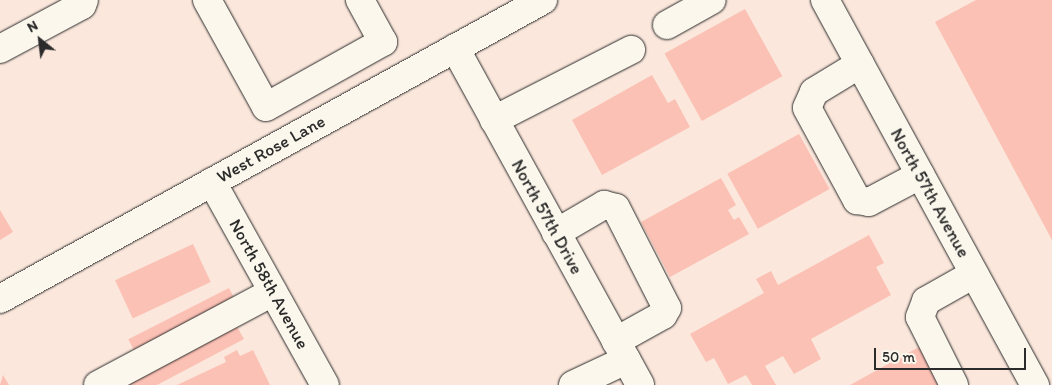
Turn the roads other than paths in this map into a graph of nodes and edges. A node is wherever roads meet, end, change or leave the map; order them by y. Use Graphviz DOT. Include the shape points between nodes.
graph roads {
  1 [pos="84,0"];
  2 [pos="207,0"];
  3 [pos="360,0"];
  4 [pos="543,0"];
  5 [pos="712,0"];
  6 [pos="825,0"];
  7 [pos="667,25"];
  8 [pos="455,48"];
  9 [pos="0,49"];
  10 [pos="631,50"];
  11 [pos="860,64"];
  12 [pos="494,120"];
  13 [pos="920,175"];
  14 [pos="212,182"];
  15 [pos="556,233"];
  16 [pos="974,274"];
  17 [pos="273,292"];
  18 [pos="0,299"];
  19 [pos="621,350"];
  20 [pos="98,385"];
  21 [pos="325,385"];
  22 [pos="573,385"];
  23 [pos="640,385"];
  24 [pos="954,385"];
  25 [pos="1035,385"];
  1 -- 9 [label="street" via="82,5"];
  2 -- 3 [label="street" via="266,107 383,42"];
  4 -- 8 [label="street, West Rose Lane"];
  5 -- 7 [label="street"];
  6 -- 11 [label="street, North 57th Avenue"];
  8 -- 12 [label="street, North 57th Drive"];
  8 -- 14 [label="street, West Rose Lane"];
  10 -- 12 [label="street"];
  11 -- 13 [label="street, North 57th Avenue"];
  11 -- 13 [label="street" via="814,92 807,108 857,200 863,204"];
  12 -- 15 [label="street, North 57th Drive"];
  13 -- 16 [label="street, North 57th Avenue"];
  14 -- 17 [label="street, North 58th Avenue"];
  14 -- 18 [label="street, West Rose Lane"];
  15 -- 19 [label="street, North 57th Drive"];
  15 -- 19 [label="street" via="604,205 616,208 621,217 667,308"];
  16 -- 24 [label="street" via="926,301 920,317"];
  16 -- 25 [label="street, North 57th Avenue"];
  17 -- 20 [label="street"];
  17 -- 21 [label="street, North 58th Avenue"];
  19 -- 22 [label="street"];
  19 -- 23 [label="street, North 57th Drive"];
}
